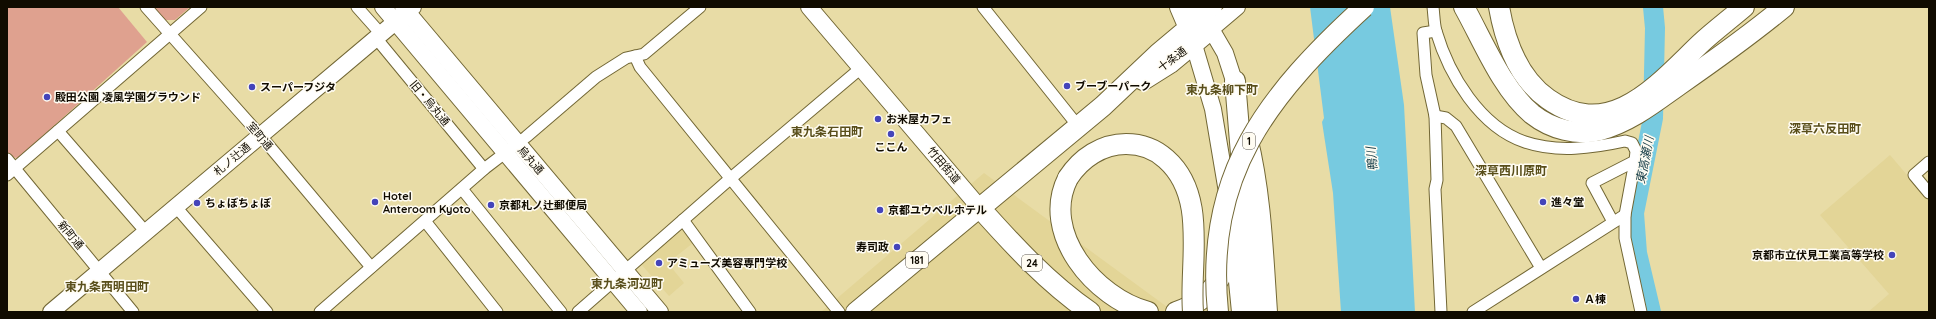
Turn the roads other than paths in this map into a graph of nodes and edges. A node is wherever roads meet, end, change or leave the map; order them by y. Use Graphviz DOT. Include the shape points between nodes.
graph roads {
  1 [pos="146,7"];
  2 [pos="201,7"];
  3 [pos="357,7"];
  4 [pos="383,7"];
  5 [pos="700,7"];
  6 [pos="810,7"];
  7 [pos="983,7"];
  8 [pos="1180,7"];
  9 [pos="1237,7"];
  10 [pos="1350,7"];
  11 [pos="1364,7"];
  12 [pos="1433,7"];
  13 [pos="1464,7"];
  14 [pos="1499,7"];
  15 [pos="1784,7"];
  16 [pos="1753,10"];
  17 [pos="405,12"];
  18 [pos="1200,22"];
  19 [pos="1436,31"];
  20 [pos="170,34"];
  21 [pos="378,36"];
  22 [pos="636,56"];
  23 [pos="862,68"];
  24 [pos="1235,81"];
  25 [pos="1671,84"];
  26 [pos="1643,103"];
  27 [pos="1435,116"];
  28 [pos="1078,126"];
  29 [pos="58,131"];
  30 [pos="260,135"];
  31 [pos="511,148"];
  32 [pos="7,159"];
  33 [pos="1635,161"];
  34 [pos="1929,162"];
  35 [pos="484,169"];
  36 [pos="11,172"];
  37 [pos="731,178"];
  38 [pos="462,189"];
  39 [pos="1929,193"];
  40 [pos="176,207"];
  41 [pos="980,208"];
  42 [pos="1230,210"];
  43 [pos="1625,215"];
  44 [pos="683,220"];
  45 [pos="425,221"];
  46 [pos="1613,222"];
  47 [pos="145,231"];
  48 [pos="371,267"];
  49 [pos="1541,268"];
  50 [pos="626,270"];
  51 [pos="100,271"];
  52 [pos="613,282"];
  53 [pos="51,312"];
  54 [pos="133,312"];
  55 [pos="267,312"];
  56 [pos="320,312"];
  57 [pos="497,312"];
  58 [pos="561,312"];
  59 [pos="578,312"];
  60 [pos="639,312"];
  61 [pos="660,312"];
  62 [pos="750,312"];
  63 [pos="839,312"];
  64 [pos="855,312"];
  65 [pos="1090,312"];
  66 [pos="1148,312"];
  67 [pos="1176,312"];
  68 [pos="1193,312"];
  69 [pos="1208,312"];
  70 [pos="1218,312"];
  71 [pos="1240,312"];
  72 [pos="1254,312"];
  73 [pos="1269,312"];
  74 [pos="1441,312"];
  75 [pos="1473,312"];
  76 [pos="1641,312"];
  1 -- 20 [label="street, 室町通"];
  2 -- 20 [label="street"];
  3 -- 21 [label="street, 旧・烏丸通"];
  4 -- 17 [label="street, 烏丸通"];
  5 -- 22 [label="street" via="644,54"];
  6 -- 23 [label="street, 竹田街道"];
  7 -- 28 [label="street"];
  8 -- 18 [label="highway"];
  9 -- 18 [label="street, 十条通"];
  10 -- 69 [label="highway, 1" via="1283,73 1252,115 1239,139 1221,184 1211,220 1207,262"];
  11 -- 70 [label="highway, 1, bridge" via="1329,39 1286,85 1246,147 1230,184 1220,227 1216,278"];
  12 -- 19 [label="street"];
  13 -- 26 [label="highway" via="1512,92 1542,121 1564,130 1588,132 1614,125"];
  14 -- 26 [label="highway" via="1509,46 1521,70 1535,88 1552,102 1573,111 1595,114"];
  15 -- 25 [label="highway" via="1737,44"];
  16 -- 25 [label="highway"];
  17 -- 21 [label="street, 札ノ辻通"];
  17 -- 31 [label="street, 烏丸通"];
  18 -- 24 [label="street" via="1225,53"];
  18 -- 28 [label="highway, 十条通" via="1158,54"];
  18 -- 42 [label="street"];
  19 -- 27 [label="street" via="1423,33 1426,75"];
  19 -- 33 [label="street" via="1451,69 1470,99 1490,120 1504,130 1525,142 1570,148 1625,141 1632,143 1636,151"];
  20 -- 29 [label="street"];
  20 -- 30 [label="street, 室町通"];
  21 -- 30 [label="street, 札ノ辻通"];
  21 -- 35 [label="street, 旧・烏丸通"];
  22 -- 31 [label="street" via="613,65 596,77"];
  22 -- 37 [label="street" via="640,67"];
  23 -- 37 [label="street"];
  23 -- 41 [label="street, 竹田街道"];
  24 -- 72 [label="highway"];
  24 -- 73 [label="street" via="1252,151 1263,230"];
  25 -- 26 [label="highway"];
  27 -- 49 [label="street" via="1446,118 1456,126"];
  27 -- 74 [label="street" via="1435,189"];
  28 -- 41 [label="highway, 十条通"];
  29 -- 36 [label="street"];
  29 -- 47 [label="street"];
  30 -- 40 [label="street, 札ノ辻通"];
  30 -- 48 [label="street, 室町通"];
  31 -- 35 [label="street"];
  31 -- 50 [label="street, 烏丸通"];
  31 -- 52 [label="street, 烏丸通"];
  32 -- 36 [label="street, 新町通"];
  33 -- 43 [label="street"];
  33 -- 46 [label="street" via="1592,183"];
  34 -- 39 [label="street" via="1914,175"];
  35 -- 38 [label="street"];
  36 -- 51 [label="street, 新町通"];
  37 -- 44 [label="street"];
  37 -- 63 [label="street"];
  38 -- 45 [label="street"];
  38 -- 58 [label="street"];
  40 -- 47 [label="street, 札ノ辻通"];
  40 -- 55 [label="street"];
  41 -- 64 [label="main road, 181"];
  41 -- 65 [label="highway, 竹田街道 / 24" via="1015,248 1065,295"];
  42 -- 67 [label="highway" via="1227,252 1220,278 1200,300"];
  42 -- 71 [label="street"];
  43 -- 46 [label="street"];
  43 -- 76 [label="street" via="1625,238"];
  44 -- 50 [label="street"];
  44 -- 62 [label="street"];
  45 -- 48 [label="street"];
  45 -- 57 [label="street"];
  46 -- 49 [label="street"];
  47 -- 51 [label="street, 札ノ辻通"];
  48 -- 56 [label="street"];
  49 -- 75 [label="street"];
  50 -- 52 [label="street"];
  50 -- 61 [label="street, 烏丸通"];
  51 -- 53 [label="street, 札ノ辻通"];
  51 -- 54 [label="street, 新町通"];
  52 -- 59 [label="street"];
  52 -- 60 [label="street, 烏丸通"];
  66 -- 68 [label="highway, bridge" via="1124,303 1104,289 1087,272 1073,253 1060,214 1062,194 1068,178 1078,164 1091,154 1120,145 1150,149 1163,157 1175,168 1188,189 1192,209"];
}
